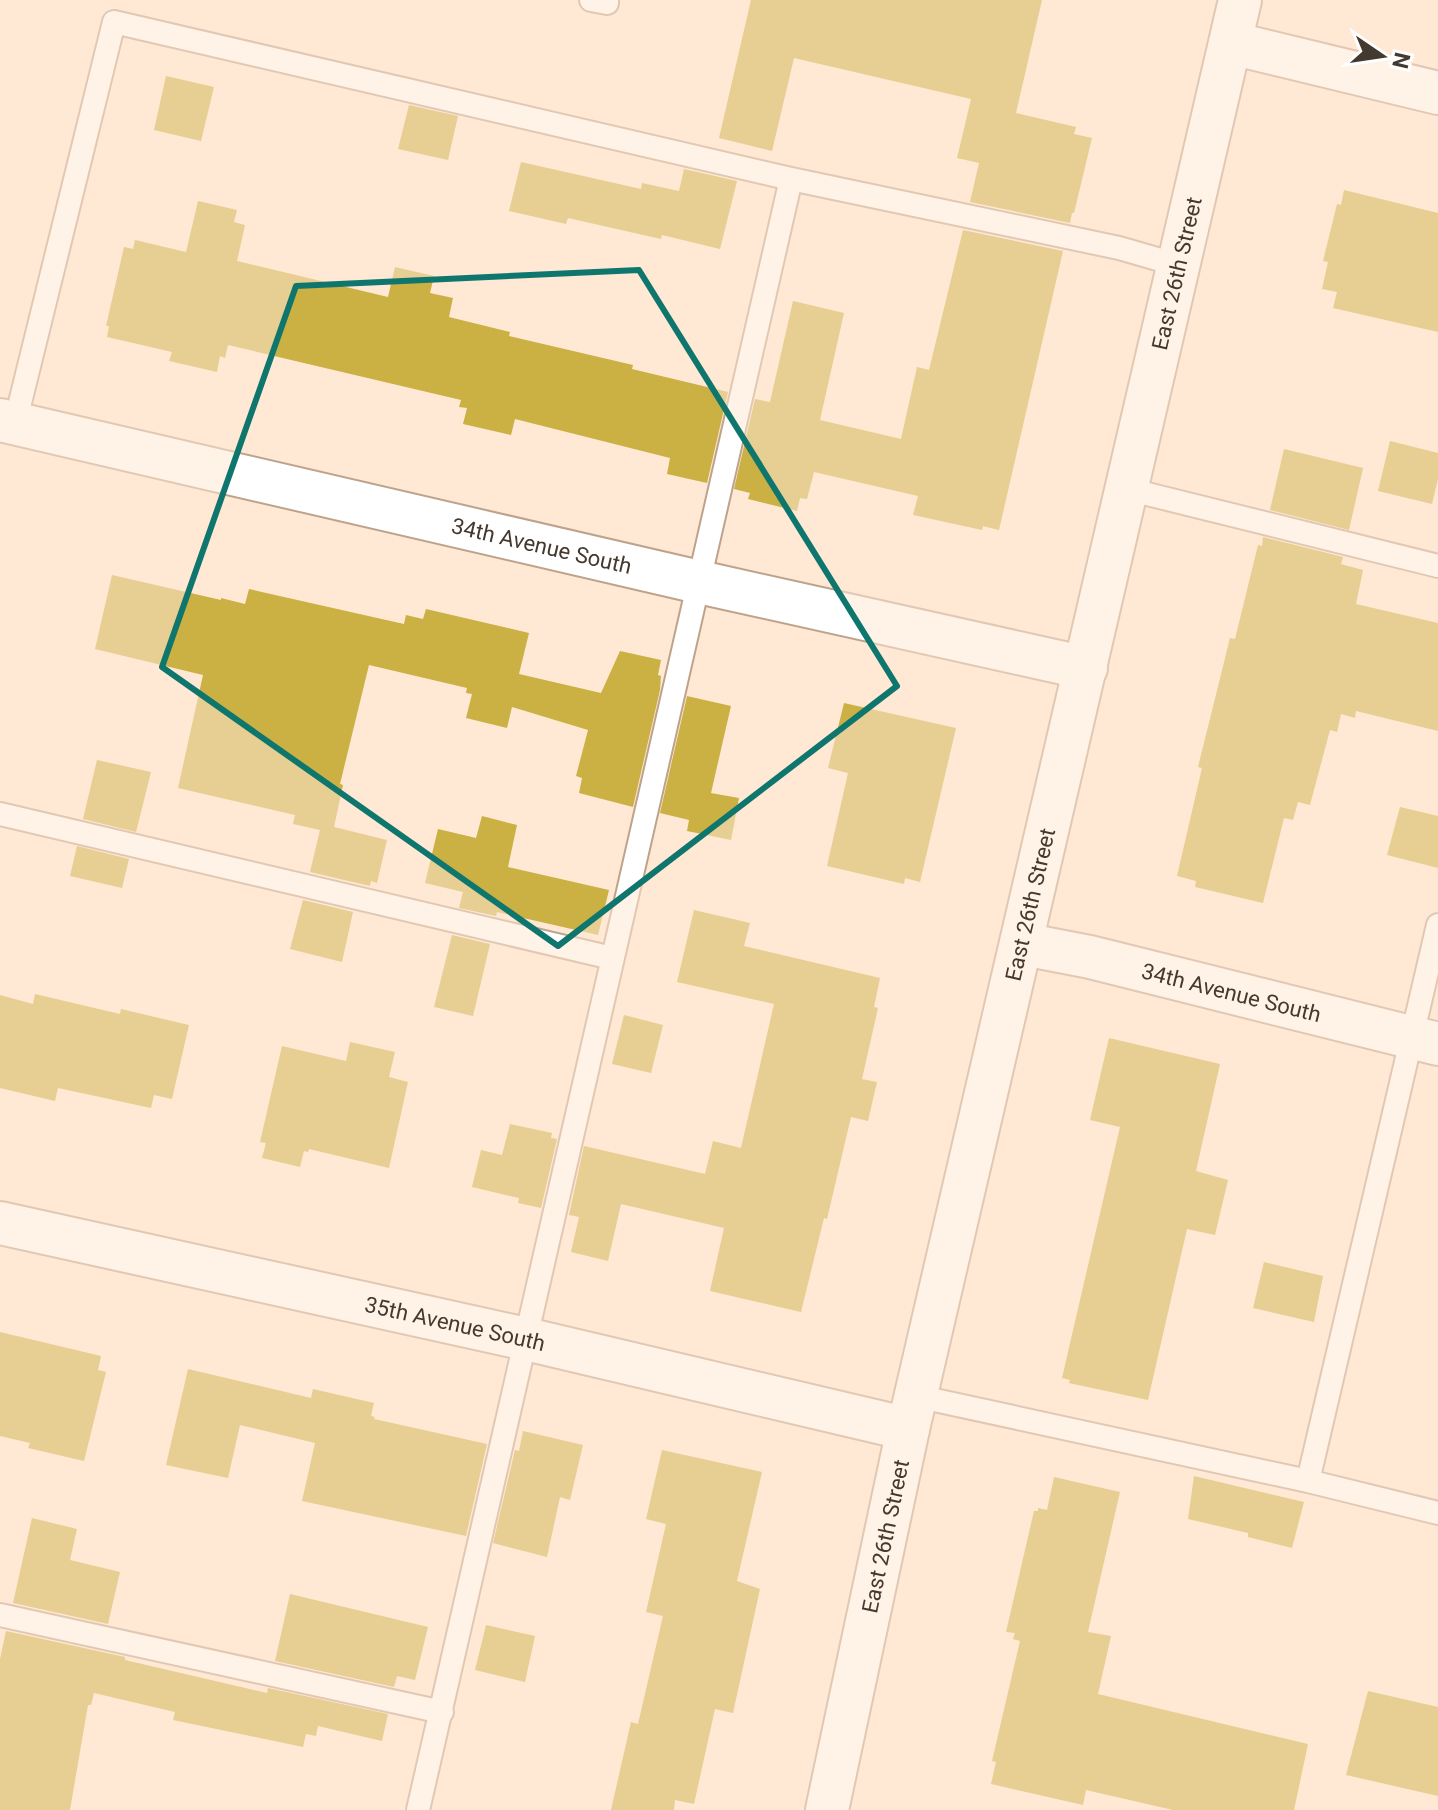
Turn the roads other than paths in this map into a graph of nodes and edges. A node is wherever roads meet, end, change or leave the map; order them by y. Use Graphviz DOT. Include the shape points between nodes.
graph roads {
  1 [pos="591,0"];
  2 [pos="607,0"];
  3 [pos="1240,0"];
  4 [pos="1231,43"];
  5 [pos="1438,93"];
  6 [pos="791,179"];
  7 [pos="1178,265"];
  8 [pos="8,422"];
  9 [pos="1127,489"];
  10 [pos="1438,566"];
  11 [pos="699,582"];
  12 [pos="1086,668"];
  13 [pos="0,814"];
  14 [pos="1438,925"];
  15 [pos="1023,944"];
  16 [pos="612,958"];
  17 [pos="1424,1040"];
  18 [pos="0,1223"];
  19 [pos="526,1339"];
  20 [pos="912,1413"];
  21 [pos="1308,1481"];
  22 [pos="1438,1513"];
  23 [pos="0,1615"];
  24 [pos="442,1712"];
  25 [pos="418,1810"];
  26 [pos="827,1810"];
  1 -- 2 [label="lane"];
  3 -- 4 [label="street, East 26th Street"];
  4 -- 5 [label="street"];
  4 -- 7 [label="street, East 26th Street"];
  6 -- 7 [label="lane"];
  6 -- 8 [label="lane" via="114,22"];
  6 -- 11 [label="lane"];
  7 -- 9 [label="street, East 26th Street"];
  8 -- 11 [label="street, 34th Avenue South"];
  9 -- 10 [label="lane"];
  9 -- 12 [label="street, East 26th Street"];
  11 -- 12 [label="street, 34th Avenue South"];
  11 -- 16 [label="lane"];
  12 -- 15 [label="street, East 26th Street"];
  13 -- 16 [label="lane"];
  14 -- 17 [label="lane"];
  15 -- 17 [label="street, 34th Avenue South"];
  15 -- 20 [label="street, East 26th Street"];
  16 -- 19 [label="lane"];
  17 -- 21 [label="lane"];
  18 -- 19 [label="street, 35th Avenue South"];
  19 -- 20 [label="street, 35th Avenue South"];
  19 -- 24 [label="lane"];
  20 -- 21 [label="lane"];
  20 -- 26 [label="street, East 26th Street"];
  21 -- 22 [label="lane"];
  23 -- 24 [label="lane"];
  24 -- 25 [label="lane"];
}
